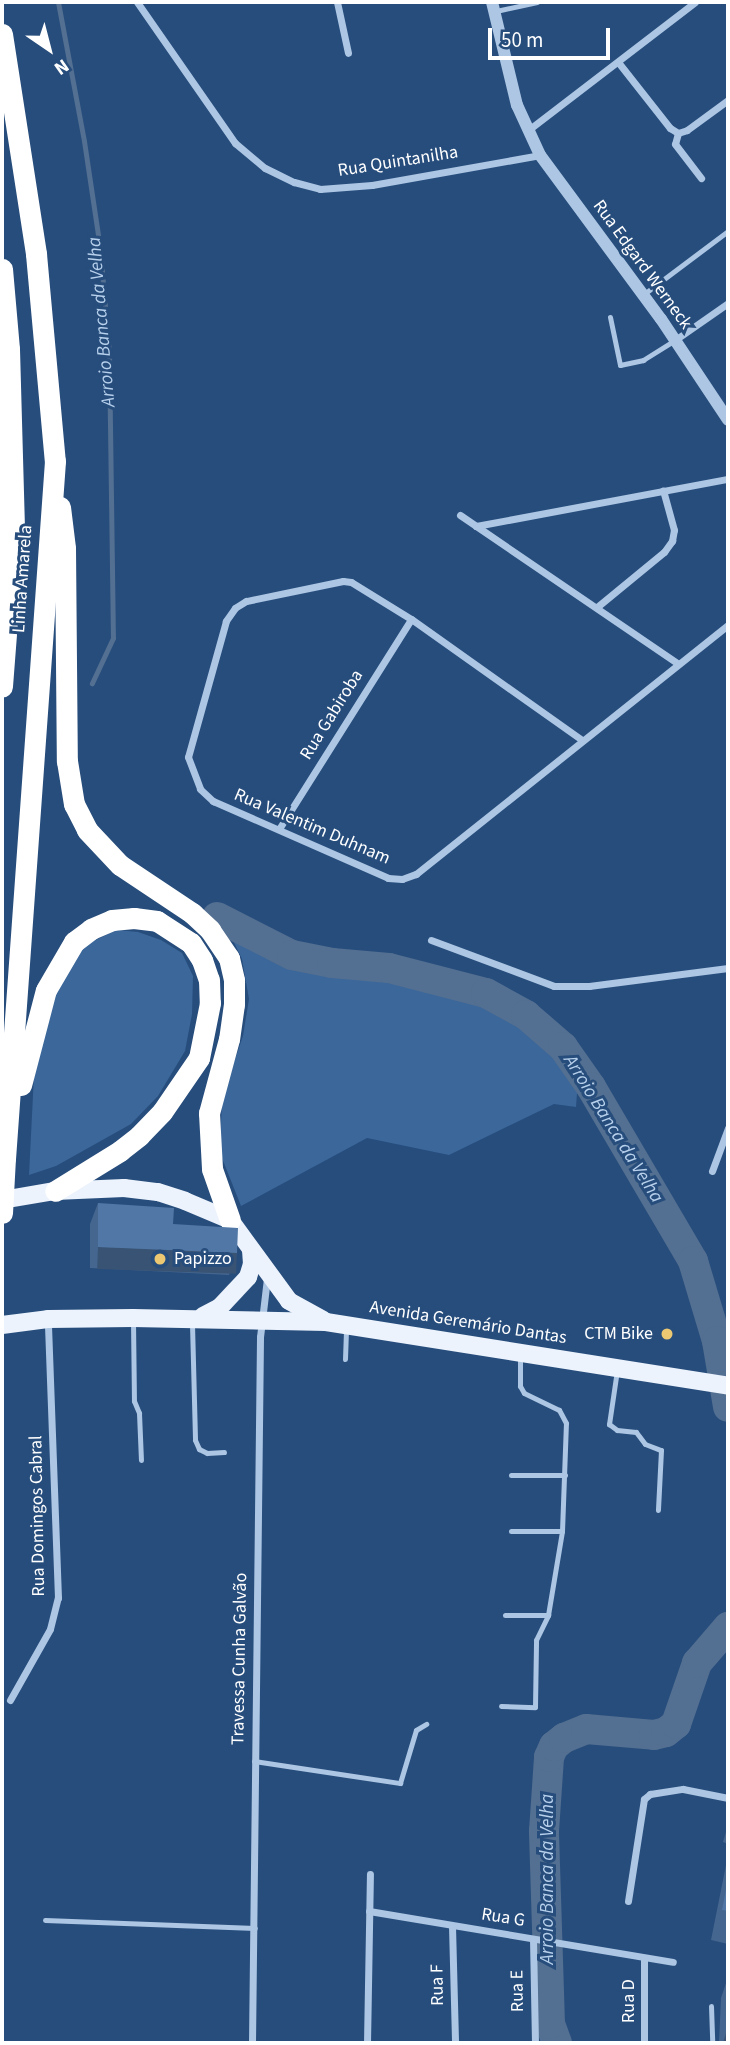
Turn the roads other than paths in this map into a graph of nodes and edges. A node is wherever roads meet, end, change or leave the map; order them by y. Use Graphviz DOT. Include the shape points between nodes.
graph roads {
  1 [pos="137,2"];
  2 [pos="337,2"];
  3 [pos="537,2"];
  4 [pos="695,2"];
  5 [pos="493,7"];
  6 [pos="2,34"];
  7 [pos="348,53"];
  8 [pos="618,62"];
  9 [pos="728,100"];
  10 [pos="527,131"];
  11 [pos="678,133"];
  12 [pos="540,155"];
  13 [pos="701,178"];
  14 [pos="728,231"];
  15 [pos="2,269"];
  16 [pos="643,294"];
  17 [pos="728,303"];
  18 [pos="610,317"];
  19 [pos="675,340"];
  20 [pos="728,420"];
  21 [pos="55,461"];
  22 [pos="728,478"];
  23 [pos="663,490"];
  24 [pos="460,515"];
  25 [pos="476,526"];
  26 [pos="597,607"];
  27 [pos="411,619"];
  28 [pos="728,625"];
  29 [pos="677,663"];
  30 [pos="2,687"];
  31 [pos="582,740"];
  32 [pos="279,829"];
  33 [pos="431,940"];
  34 [pos="728,968"];
  35 [pos="728,1128"];
  36 [pos="9,1132"];
  37 [pos="712,1171"];
  38 [pos="55,1191"];
  39 [pos="2,1200"];
  40 [pos="2,1213"];
  41 [pos="230,1220"];
  42 [pos="251,1251"];
  43 [pos="267,1275"];
  44 [pos="196,1317"];
  45 [pos="133,1318"];
  46 [pos="263,1318"];
  47 [pos="48,1319"];
  48 [pos="326,1322"];
  49 [pos="2,1325"];
  50 [pos="346,1325"];
  51 [pos="520,1354"];
  52 [pos="345,1359"];
  53 [pos="617,1367"];
  54 [pos="728,1386"];
  55 [pos="223,1452"];
  56 [pos="141,1460"];
  57 [pos="511,1475"];
  58 [pos="565,1475"];
  59 [pos="658,1510"];
  60 [pos="511,1531"];
  61 [pos="562,1531"];
  62 [pos="505,1615"];
  63 [pos="548,1615"];
  64 [pos="10,1700"];
  65 [pos="501,1706"];
  66 [pos="426,1724"];
  67 [pos="254,1761"];
  68 [pos="728,1798"];
  69 [pos="370,1874"];
  70 [pos="628,1901"];
  71 [pos="369,1911"];
  72 [pos="45,1920"];
  73 [pos="452,1926"];
  74 [pos="255,1928"];
  75 [pos="533,1939"];
  76 [pos="644,1958"];
  77 [pos="673,1962"];
  78 [pos="711,2006"];
  79 [pos="252,2043"];
  80 [pos="367,2043"];
  81 [pos="455,2043"];
  82 [pos="535,2043"];
  83 [pos="644,2043"];
  84 [pos="712,2043"];
  1 -- 12 [label="street, Rua Quintanilha" via="235,143 294,182 320,189 372,185"];
  2 -- 7 [label="street"];
  3 -- 5 [label="lane"];
  4 -- 8 [label="street"];
  5 -- 10 [label="street, Rua Edgard Werneck"];
  6 -- 21 [label="highway, Linha Amarela" via="36,254"];
  8 -- 10 [label="street"];
  8 -- 11 [label="street"];
  9 -- 11 [label="street"];
  10 -- 12 [label="street, Rua Edgard Werneck"];
  11 -- 13 [label="street" via="675,144"];
  12 -- 16 [label="street, Rua Edgard Werneck"];
  14 -- 16 [label="lane"];
  15 -- 30 [label="highway, Linha Amarela" via="14,530"];
  16 -- 19 [label="street, Rua Edgard Werneck"];
  17 -- 19 [label="street"];
  18 -- 19 [label="lane" via="620,365 643,360"];
  19 -- 20 [label="street, Rua Edgard Werneck"];
  21 -- 36 [label="highway, Linha Amarela"];
  21 -- 41 [label="highway" via="65,548 67,761 72,794 82,821 102,848 192,913 229,958 234,1004 209,1113 208,1141 212,1169"];
  22 -- 23 [label="street"];
  23 -- 25 [label="street"];
  23 -- 26 [label="street" via="674,530 672,541"];
  24 -- 25 [label="street"];
  25 -- 26 [label="street"];
  26 -- 29 [label="street"];
  27 -- 31 [label="street, Rua Valentim Duhnam"];
  27 -- 32 [label="street, Rua Gabiroba"];
  27 -- 32 [label="street, Rua Valentim Duhnam" via="343,581 246,601 234,608 226,621 188,757 200,789 213,801"];
  28 -- 29 [label="street, Rua Valentim Duhnam"];
  29 -- 31 [label="street, Rua Valentim Duhnam"];
  31 -- 32 [label="street, Rua Valentim Duhnam" via="416,874 402,879 388,878"];
  33 -- 34 [label="street" via="554,986 589,986"];
  35 -- 37 [label="street"];
  36 -- 38 [label="highway" via="46,990 74,942 112,920 134,918 157,921 191,943 209,980 209,1014 199,1058 162,1112 139,1136"];
  36 -- 40 [label="highway, Linha Amarela, bridge"];
  38 -- 39 [label="main road"];
  38 -- 41 [label="main road" via="124,1188 158,1192"];
  41 -- 42 [label="main road, Avenida Geremário Dantas"];
  42 -- 43 [label="main road, Avenida Geremário Dantas"];
  42 -- 44 [label="main road" via="252,1264 242,1285 220,1307"];
  43 -- 46 [label="street, Travessa Cunha Galvão"];
  43 -- 48 [label="main road, Avenida Geremário Dantas" via="289,1301"];
  44 -- 45 [label="main road, Avenida Geremário Dantas"];
  44 -- 46 [label="main road, Avenida Geremário Dantas"];
  44 -- 55 [label="lane" via="195,1440 206,1453"];
  45 -- 47 [label="main road, Avenida Geremário Dantas"];
  45 -- 56 [label="lane" via="134,1401 139,1413"];
  46 -- 48 [label="main road, Avenida Geremário Dantas"];
  46 -- 67 [label="street, Travessa Cunha Galvão"];
  47 -- 49 [label="main road, Avenida Geremário Dantas"];
  47 -- 64 [label="street, Rua Domingos Cabral" via="58,1598 50,1629"];
  48 -- 50 [label="main road, Avenida Geremário Dantas"];
  50 -- 51 [label="main road, Avenida Geremário Dantas"];
  50 -- 52 [label="lane"];
  51 -- 53 [label="main road, Avenida Geremário Dantas"];
  51 -- 58 [label="lane" via="524,1393 559,1410 566,1423"];
  53 -- 54 [label="main road, Avenida Geremário Dantas"];
  53 -- 59 [label="lane" via="609,1424 636,1432 645,1444 661,1450"];
  57 -- 58 [label="lane"];
  58 -- 61 [label="lane"];
  60 -- 61 [label="lane"];
  61 -- 63 [label="lane"];
  62 -- 63 [label="lane"];
  63 -- 65 [label="lane" via="536,1640 535,1707"];
  66 -- 67 [label="lane" via="416,1730 400,1783"];
  67 -- 74 [label="street, Travessa Cunha Galvão"];
  68 -- 70 [label="street" via="683,1789 644,1799"];
  69 -- 71 [label="street"];
  71 -- 73 [label="street, Rua G"];
  71 -- 80 [label="street"];
  72 -- 74 [label="lane"];
  73 -- 75 [label="street, Rua G"];
  73 -- 81 [label="street, Rua F"];
  74 -- 79 [label="street, Travessa Cunha Galvão"];
  75 -- 76 [label="street, Rua G"];
  75 -- 82 [label="street, Rua E"];
  76 -- 77 [label="street, Rua G"];
  76 -- 83 [label="street, Rua D"];
  78 -- 84 [label="lane"];
}
